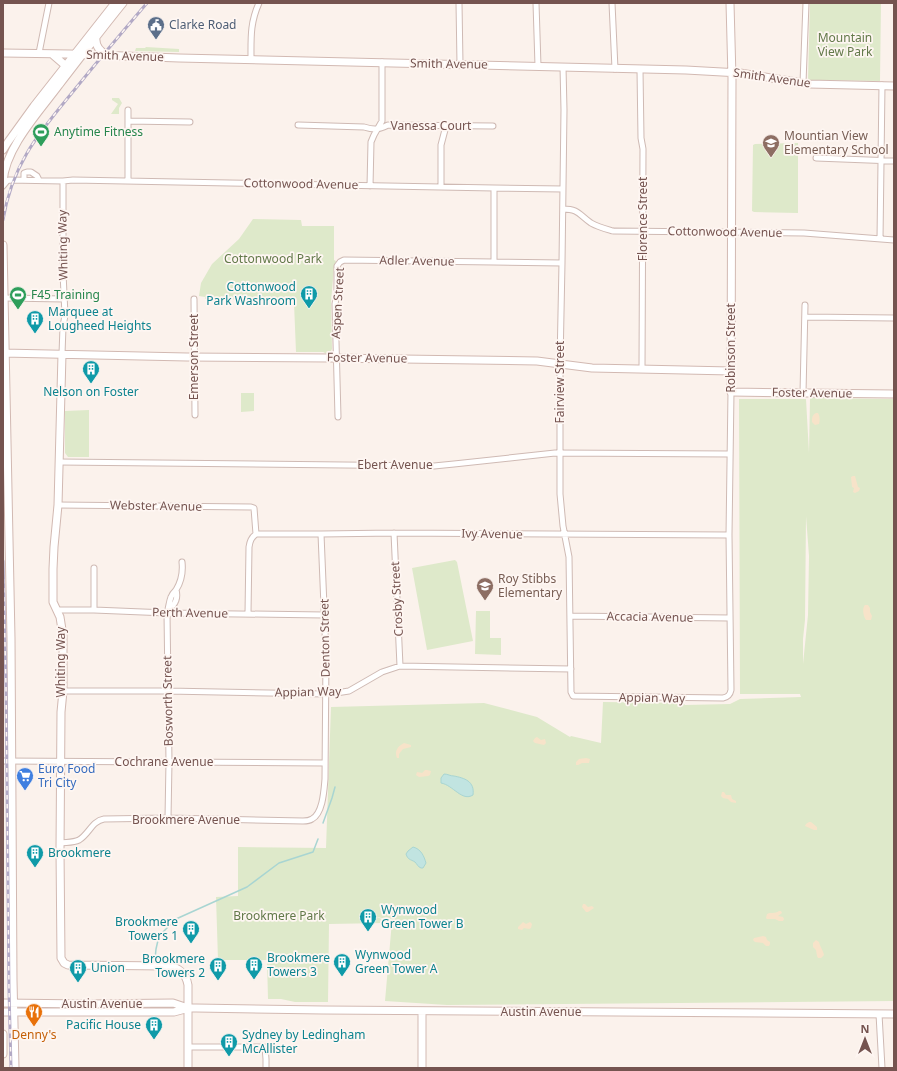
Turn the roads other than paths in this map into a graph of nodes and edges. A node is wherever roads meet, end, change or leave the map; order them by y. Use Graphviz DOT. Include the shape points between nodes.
graph roads {
  1 [pos="50,3"];
  2 [pos="115,3"];
  3 [pos="123,3"];
  4 [pos="259,3"];
  5 [pos="459,3"];
  6 [pos="536,3"];
  7 [pos="612,3"];
  8 [pos="730,3"];
  9 [pos="806,3"];
  10 [pos="96,37"];
  11 [pos="3,53"];
  12 [pos="39,53"];
  13 [pos="52,54"];
  14 [pos="75,54"];
  15 [pos="82,54"];
  16 [pos="109,56"];
  17 [pos="251,59"];
  18 [pos="382,62"];
  19 [pos="460,64"];
  20 [pos="66,66"];
  21 [pos="538,66"];
  22 [pos="563,67"];
  23 [pos="615,69"];
  24 [pos="640,70"];
  25 [pos="732,73"];
  26 [pos="803,83"];
  27 [pos="882,86"];
  28 [pos="894,86"];
  29 [pos="128,110"];
  30 [pos="128,121"];
  31 [pos="190,122"];
  32 [pos="298,125"];
  33 [pos="446,126"];
  34 [pos="493,126"];
  35 [pos="378,129"];
  36 [pos="5,141"];
  37 [pos="3,150"];
  38 [pos="9,156"];
  39 [pos="816,158"];
  40 [pos="881,161"];
  41 [pos="894,161"];
  42 [pos="24,180"];
  43 [pos="37,180"];
  44 [pos="128,180"];
  45 [pos="63,181"];
  46 [pos="3,182"];
  47 [pos="3,186"];
  48 [pos="370,186"];
  49 [pos="441,187"];
  50 [pos="494,188"];
  51 [pos="563,189"];
  52 [pos="563,209"];
  53 [pos="643,231"];
  54 [pos="731,232"];
  55 [pos="880,239"];
  56 [pos="894,240"];
  57 [pos="3,245"];
  58 [pos="340,262"];
  59 [pos="494,262"];
  60 [pos="562,263"];
  61 [pos="4,298"];
  62 [pos="64,299"];
  63 [pos="194,299"];
  64 [pos="805,305"];
  65 [pos="805,317"];
  66 [pos="894,318"];
  67 [pos="4,353"];
  68 [pos="62,354"];
  69 [pos="194,357"];
  70 [pos="336,358"];
  71 [pos="560,363"];
  72 [pos="642,369"];
  73 [pos="731,371"];
  74 [pos="731,392"];
  75 [pos="803,393"];
  76 [pos="894,394"];
  77 [pos="195,415"];
  78 [pos="338,417"];
  79 [pos="559,453"];
  80 [pos="730,454"];
  81 [pos="59,462"];
  82 [pos="58,505"];
  83 [pos="394,533"];
  84 [pos="256,534"];
  85 [pos="321,534"];
  86 [pos="565,534"];
  87 [pos="729,535"];
  88 [pos="182,562"];
  89 [pos="94,568"];
  90 [pos="57,610"];
  91 [pos="94,610"];
  92 [pos="168,610"];
  93 [pos="248,613"];
  94 [pos="324,614"];
  95 [pos="570,616"];
  96 [pos="729,618"];
  97 [pos="7,638"];
  98 [pos="7,646"];
  99 [pos="400,666"];
  100 [pos="571,669"];
  101 [pos="63,691"];
  102 [pos="168,691"];
  103 [pos="730,692"];
  104 [pos="326,694"];
  105 [pos="572,695"];
  106 [pos="3,761"];
  107 [pos="12,761"];
  108 [pos="61,761"];
  109 [pos="169,762"];
  110 [pos="325,763"];
  111 [pos="318,814"];
  112 [pos="168,818"];
  113 [pos="60,843"];
  114 [pos="3,1003"];
  115 [pos="14,1003"];
  116 [pos="88,1004"];
  117 [pos="189,1008"];
  118 [pos="422,1011"];
  119 [pos="3,1012"];
  120 [pos="14,1012"];
  121 [pos="88,1012"];
  122 [pos="879,1014"];
  123 [pos="894,1014"];
  124 [pos="3,1034"];
  125 [pos="188,1047"];
  126 [pos="3,1054"];
  127 [pos="15,1068"];
  128 [pos="188,1068"];
  129 [pos="266,1068"];
  130 [pos="422,1068"];
  131 [pos="882,1068"];
  1 -- 12 [label="street"];
  2 -- 14 [label="street"];
  3 -- 10 [label="street"];
  4 -- 17 [label="street" via="252,21"];
  5 -- 19 [label="street"];
  6 -- 21 [label="street"];
  7 -- 23 [label="street"];
  8 -- 25 [label="street, Robinson Street"];
  9 -- 26 [label="street"];
  10 -- 15 [label="street"];
  10 -- 16 [label="street" via="97,47"];
  11 -- 12 [label="street, Smith Avenue"];
  12 -- 13 [label="street, Smith Avenue"];
  13 -- 14 [label="street, Smith Avenue"];
  13 -- 20 [label="street"];
  14 -- 15 [label="street, Smith Avenue"];
  14 -- 20 [label="street"];
  15 -- 16 [label="street, Smith Avenue"];
  15 -- 38 [label="street" via="21,135"];
  16 -- 17 [label="street, Smith Avenue"];
  17 -- 18 [label="street, Smith Avenue"];
  18 -- 19 [label="street, Smith Avenue"];
  18 -- 35 [label="street" via="382,121"];
  19 -- 21 [label="street, Smith Avenue"];
  20 -- 36 [label="street"];
  21 -- 22 [label="street, Smith Avenue"];
  22 -- 23 [label="street, Smith Avenue"];
  22 -- 51 [label="street, Fairview Street"];
  23 -- 24 [label="street, Smith Avenue"];
  24 -- 25 [label="street, Smith Avenue"];
  24 -- 53 [label="street, Florence Street"];
  25 -- 26 [label="street, Smith Avenue"];
  25 -- 54 [label="street, Robinson Street"];
  26 -- 27 [label="street, Smith Avenue"];
  27 -- 28 [label="street, Smith Avenue"];
  27 -- 40 [label="street"];
  29 -- 30 [label="street"];
  30 -- 31 [label="street"];
  30 -- 44 [label="street"];
  32 -- 35 [label="street, Vanessa Court"];
  33 -- 34 [label="street, Vanessa Court"];
  33 -- 35 [label="street, Vanessa Court" via="388,125"];
  33 -- 49 [label="street" via="441,145"];
  35 -- 48 [label="street" via="371,142"];
  36 -- 37 [label="street"];
  36 -- 38 [label="street"];
  38 -- 46 [label="street"];
  39 -- 40 [label="street"];
  40 -- 41 [label="street"];
  40 -- 55 [label="street"];
  42 -- 43 [label="street, Cottonwood Avenue"];
  42 -- 43 [label="street, Cottonwood Avenue" via="24,173 31,172 37,176"];
  42 -- 47 [label="street, Cottonwood Avenue" via="9,180"];
  43 -- 45 [label="street, Cottonwood Avenue"];
  44 -- 45 [label="street, Cottonwood Avenue"];
  44 -- 48 [label="street, Cottonwood Avenue"];
  45 -- 62 [label="street, Whiting Way"];
  48 -- 49 [label="street, Cottonwood Avenue"];
  49 -- 50 [label="street, Cottonwood Avenue"];
  50 -- 51 [label="street, Cottonwood Avenue"];
  50 -- 59 [label="street"];
  51 -- 52 [label="street, Fairview Street"];
  52 -- 53 [label="street, Cottonwood Avenue" via="576,210 602,228 613,231"];
  52 -- 60 [label="street, Fairview Street"];
  53 -- 54 [label="street, Cottonwood Avenue"];
  53 -- 72 [label="street, Florence Street"];
  54 -- 55 [label="street, Cottonwood Avenue" via="804,233"];
  54 -- 73 [label="street, Robinson Street"];
  55 -- 56 [label="street, Cottonwood Avenue"];
  57 -- 61 [label="street"];
  58 -- 59 [label="street, Adler Avenue"];
  58 -- 70 [label="street, Aspen Street" via="337,266 335,304"];
  59 -- 60 [label="street, Adler Avenue"];
  60 -- 71 [label="street, Fairview Street"];
  61 -- 62 [label="street"];
  61 -- 67 [label="street"];
  62 -- 68 [label="street, Whiting Way"];
  63 -- 69 [label="street, Emerson Street"];
  64 -- 65 [label="street"];
  65 -- 66 [label="street"];
  65 -- 75 [label="street"];
  67 -- 68 [label="street, Foster Avenue"];
  67 -- 97 [label="street"];
  68 -- 69 [label="street, Foster Avenue"];
  68 -- 81 [label="street, Whiting Way"];
  69 -- 70 [label="street, Foster Avenue"];
  69 -- 77 [label="street, Emerson Street"];
  70 -- 71 [label="street, Foster Avenue"];
  70 -- 78 [label="street, Aspen Street"];
  71 -- 72 [label="street, Foster Avenue" via="592,368"];
  71 -- 79 [label="street, Fairview Street"];
  72 -- 73 [label="street, Foster Avenue"];
  73 -- 74 [label="street, Robinson Street"];
  74 -- 75 [label="street, Foster Avenue"];
  74 -- 80 [label="street, Robinson Street"];
  75 -- 76 [label="street, Foster Avenue"];
  79 -- 80 [label="street, Ebert Avenue"];
  79 -- 81 [label="street, Ebert Avenue" via="434,466"];
  79 -- 86 [label="street, Fairview Street" via="560,502"];
  80 -- 87 [label="street, Robinson Street"];
  81 -- 82 [label="street, Whiting Way"];
  82 -- 84 [label="street, Webster Avenue" via="251,507 254,508"];
  82 -- 90 [label="street, Whiting Way" via="53,562 53,602"];
  83 -- 85 [label="street, Ivy Avenue"];
  83 -- 86 [label="street, Ivy Avenue"];
  83 -- 99 [label="street, Crosby Street"];
  84 -- 85 [label="street, Ivy Avenue"];
  84 -- 93 [label="street" via="250,540 249,547"];
  85 -- 94 [label="street, Denton Street"];
  86 -- 87 [label="street, Ivy Avenue"];
  86 -- 95 [label="street, Fairview Street" via="569,557"];
  87 -- 96 [label="street, Robinson Street"];
  88 -- 92 [label="street, Bosworth Street" via="183,571 176,590 177,596 174,605"];
  89 -- 91 [label="street"];
  90 -- 91 [label="street, Perth Avenue"];
  90 -- 101 [label="street, Whiting Way" via="63,636"];
  91 -- 92 [label="street, Perth Avenue"];
  92 -- 93 [label="street, Perth Avenue"];
  92 -- 102 [label="street, Bosworth Street"];
  93 -- 94 [label="street, Perth Avenue"];
  94 -- 104 [label="street, Denton Street"];
  95 -- 96 [label="street, Accacia Avenue"];
  95 -- 100 [label="street, Fairview Street"];
  96 -- 103 [label="street, Robinson Street"];
  97 -- 98 [label="street"];
  98 -- 107 [label="street"];
  99 -- 100 [label="street, Appian Way"];
  99 -- 104 [label="street, Appian Way" via="382,672 349,691"];
  100 -- 105 [label="street, Fairview Street"];
  101 -- 102 [label="street, Appian Way"];
  101 -- 108 [label="street, Whiting Way"];
  102 -- 104 [label="street, Appian Way"];
  102 -- 109 [label="street, Bosworth Street"];
  103 -- 105 [label="street, Appian Way" via="723,698"];
  104 -- 110 [label="street, Denton Street"];
  106 -- 107 [label="street, Cochrane Avenue"];
  107 -- 108 [label="street, Cochrane Avenue"];
  107 -- 115 [label="street"];
  108 -- 109 [label="street, Cochrane Avenue"];
  108 -- 113 [label="street, Whiting Way"];
  109 -- 110 [label="street, Cochrane Avenue"];
  109 -- 112 [label="street, Bosworth Street"];
  110 -- 111 [label="street, Denton Street" via="324,796"];
  111 -- 112 [label="street, Brookmere Avenue" via="310,820 303,821"];
  112 -- 113 [label="street, Brookmere Avenue" via="101,820 80,839"];
  113 -- 117 [label="street, Whiting Way" via="62,961 68,965 175,968 187,979"];
  114 -- 115 [label="street, Austin Avenue"];
  115 -- 116 [label="street, Austin Avenue"];
  115 -- 120 [label="street"];
  116 -- 117 [label="street, Austin Avenue" via="174,1003"];
  116 -- 121 [label="street"];
  117 -- 118 [label="street, Austin Avenue"];
  117 -- 121 [label="street, Austin Avenue" via="174,1012"];
  117 -- 125 [label="street"];
  118 -- 122 [label="street, Austin Avenue"];
  118 -- 130 [label="street"];
  119 -- 120 [label="street, Austin Avenue"];
  120 -- 121 [label="street, Austin Avenue"];
  120 -- 127 [label="street"];
  122 -- 123 [label="street, Austin Avenue"];
  122 -- 131 [label="street"];
  124 -- 126 [label="street"];
  125 -- 128 [label="street"];
  125 -- 129 [label="street" via="265,1047"];
}
